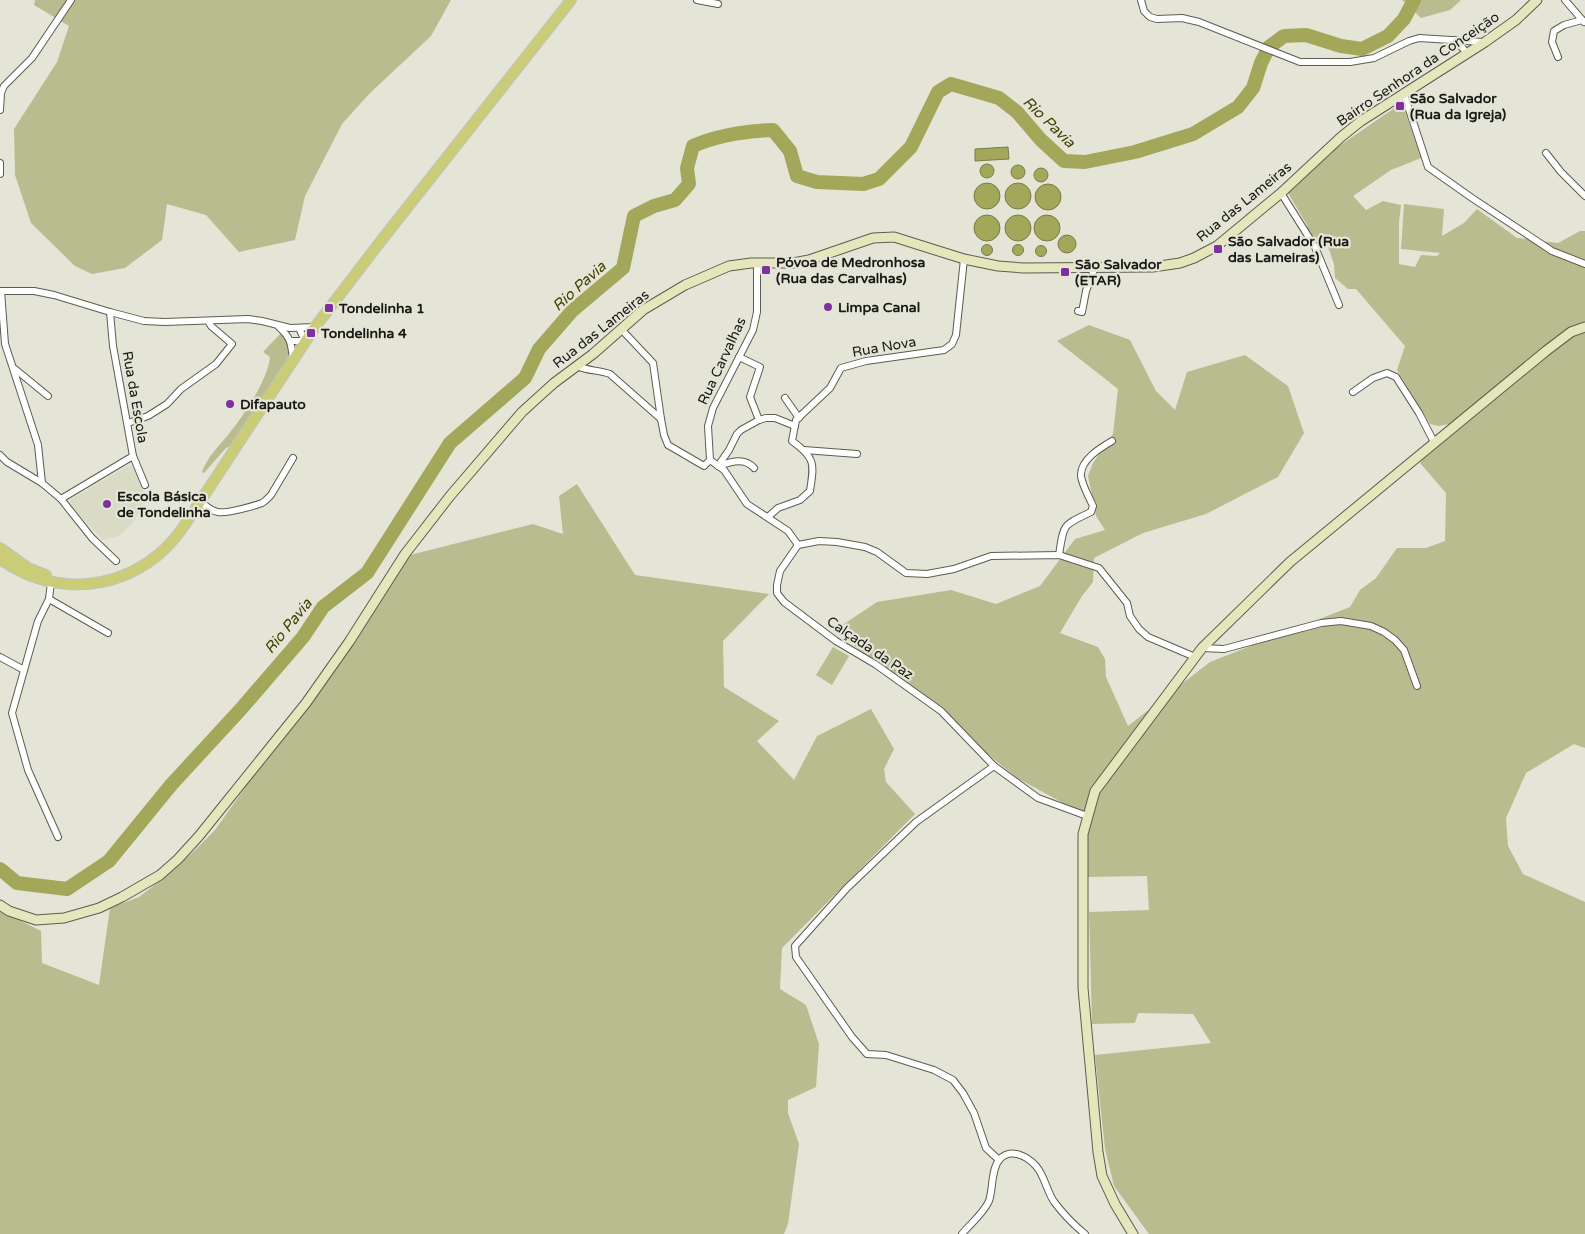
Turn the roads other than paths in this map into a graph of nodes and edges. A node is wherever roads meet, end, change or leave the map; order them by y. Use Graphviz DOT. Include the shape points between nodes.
graph roads {
  1 [pos="71,0"];
  2 [pos="571,0"];
  3 [pos="697,0"];
  4 [pos="1141,0"];
  5 [pos="1537,0"];
  6 [pos="1566,0"];
  7 [pos="718,4"];
  8 [pos="1584,22"];
  9 [pos="1455,40"];
  10 [pos="1485,42"];
  11 [pos="1467,54"];
  12 [pos="1558,57"];
  13 [pos="1404,94"];
  14 [pos="0,110"];
  15 [pos="1546,153"];
  16 [pos="1314,162"];
  17 [pos="0,163"];
  18 [pos="0,174"];
  19 [pos="1282,193"];
  20 [pos="1585,196"];
  21 [pos="964,259"];
  22 [pos="757,262"];
  23 [pos="1585,264"];
  24 [pos="1094,267"];
  25 [pos="0,291"];
  26 [pos="1338,305"];
  27 [pos="1078,311"];
  28 [pos="110,312"];
  29 [pos="208,321"];
  30 [pos="278,326"];
  31 [pos="315,326"];
  32 [pos="1585,327"];
  33 [pos="299,328"];
  34 [pos="622,329"];
  35 [pos="290,341"];
  36 [pos="305,341"];
  37 [pos="739,357"];
  38 [pos="293,359"];
  39 [pos="577,366"];
  40 [pos="14,368"];
  41 [pos="1353,392"];
  42 [pos="48,396"];
  43 [pos="785,398"];
  44 [pos="799,418"];
  45 [pos="661,419"];
  46 [pos="758,420"];
  47 [pos="128,423"];
  48 [pos="795,426"];
  49 [pos="1112,441"];
  50 [pos="1435,444"];
  51 [pos="804,450"];
  52 [pos="857,454"];
  53 [pos="0,455"];
  54 [pos="133,456"];
  55 [pos="294,458"];
  56 [pos="710,460"];
  57 [pos="718,466"];
  58 [pos="754,468"];
  59 [pos="42,483"];
  60 [pos="145,485"];
  61 [pos="60,499"];
  62 [pos="201,502"];
  63 [pos="768,517"];
  64 [pos="798,544"];
  65 [pos="0,548"];
  66 [pos="0,554"];
  67 [pos="1060,555"];
  68 [pos="0,559"];
  69 [pos="116,561"];
  70 [pos="28,568"];
  71 [pos="133,570"];
  72 [pos="51,582"];
  73 [pos="49,599"];
  74 [pos="108,633"];
  75 [pos="1202,648"];
  76 [pos="0,657"];
  77 [pos="1195,657"];
  78 [pos="24,670"];
  79 [pos="1417,686"];
  80 [pos="994,766"];
  81 [pos="1087,816"];
  82 [pos="58,837"];
  83 [pos="0,905"];
  84 [pos="999,1160"];
  85 [pos="962,1234"];
  86 [pos="1085,1234"];
  87 [pos="1133,1234"];
  1 -- 14 [label="street" via="32,58 4,86"];
  2 -- 31 [label="main road"];
  3 -- 7 [label="street"];
  4 -- 9 [label="street" via="1150,17 1198,22 1300,62 1350,62 1374,58 1419,38"];
  5 -- 10 [label="street, Bairro Senhora da Conceição"];
  6 -- 8 [label="street"];
  8 -- 12 [label="street" via="1564,25 1554,31 1552,42"];
  9 -- 10 [label="street"];
  9 -- 11 [label="street"];
  10 -- 11 [label="street, Bairro Senhora da Conceição"];
  11 -- 13 [label="street, Bairro Senhora da Conceição"];
  13 -- 16 [label="street, Bairro Senhora da Conceição" via="1348,132"];
  13 -- 23 [label="street" via="1428,167 1552,251"];
  15 -- 20 [label="street"];
  16 -- 19 [label="street, Rua das Lameiras"];
  17 -- 18 [label="street"];
  19 -- 24 [label="street, Rua das Lameiras" via="1217,246 1194,258 1153,267"];
  19 -- 26 [label="street" via="1315,247"];
  21 -- 22 [label="street, Rua das Lameiras" via="894,237 873,238 793,263"];
  21 -- 24 [label="street, Rua das Lameiras" via="1023,268"];
  21 -- 44 [label="street, Rua Nova" via="956,335 952,344 944,350 866,361 841,368 830,388"];
  22 -- 34 [label="street, Rua das Lameiras" via="729,266 685,285 643,310"];
  22 -- 37 [label="street, Rua Carvalhas" via="758,312"];
  24 -- 27 [label="street" via="1082,312"];
  25 -- 28 [label="street" via="54,294"];
  25 -- 40 [label="street" via="5,344"];
  28 -- 29 [label="street" via="151,321"];
  28 -- 47 [label="street, Rua da Escola"];
  29 -- 30 [label="street" via="248,319"];
  29 -- 47 [label="street" via="232,344 216,364 181,389 167,404"];
  30 -- 33 [label="street"];
  30 -- 35 [label="street"];
  31 -- 33 [label="street"];
  31 -- 36 [label="main road"];
  32 -- 50 [label="street" via="1571,332 1546,351"];
  33 -- 36 [label="street"];
  34 -- 39 [label="street, Rua das Lameiras"];
  34 -- 45 [label="street" via="653,363"];
  35 -- 36 [label="street"];
  35 -- 38 [label="street"];
  36 -- 38 [label="main road"];
  37 -- 46 [label="street" via="760,367 750,397"];
  37 -- 56 [label="street, Rua Carvalhas" via="713,408 708,426"];
  38 -- 62 [label="main road"];
  39 -- 45 [label="street" via="610,374"];
  39 -- 83 [label="street, Rua das Lameiras" via="525,410 450,496 405,554 306,703 178,860 160,875 122,897 99,908 64,918 36,920"];
  40 -- 42 [label="street"];
  40 -- 59 [label="street" via="38,445"];
  41 -- 50 [label="street" via="1387,373 1396,377"];
  43 -- 44 [label="street"];
  44 -- 48 [label="street, Rua Nova"];
  45 -- 56 [label="street" via="668,444 704,466"];
  46 -- 48 [label="street" via="774,418"];
  46 -- 57 [label="street" via="737,434"];
  47 -- 54 [label="street, Rua da Escola"];
  48 -- 51 [label="street" via="792,441"];
  49 -- 67 [label="street" via="1083,464 1081,477 1093,506 1091,512 1067,524 1063,530"];
  50 -- 75 [label="street" via="1290,562"];
  51 -- 52 [label="street"];
  51 -- 63 [label="street" via="812,461 810,491"];
  53 -- 59 [label="street"];
  54 -- 60 [label="street, Rua da Escola"];
  54 -- 61 [label="street"];
  55 -- 62 [label="street" via="271,494 261,503 223,512"];
  56 -- 57 [label="street"];
  57 -- 58 [label="street" via="745,461"];
  57 -- 63 [label="street" via="747,504"];
  59 -- 61 [label="street"];
  61 -- 69 [label="street"];
  62 -- 71 [label="main road" via="174,540"];
  63 -- 64 [label="street" via="788,531"];
  64 -- 67 [label="street" via="819,541 865,547 906,573 927,574 991,556"];
  64 -- 80 [label="street, Calçada da Paz" via="780,572 777,593 784,602 836,642 875,664 941,711"];
  65 -- 70 [label="main road"];
  66 -- 70 [label="main road"];
  67 -- 77 [label="street" via="1098,568 1126,603 1139,629 1148,637"];
  68 -- 72 [label="main road" via="28,576"];
  70 -- 71 [label="main road" via="80,579"];
  71 -- 72 [label="main road" via="100,582"];
  72 -- 73 [label="street"];
  73 -- 74 [label="street"];
  73 -- 78 [label="street" via="38,621"];
  75 -- 77 [label="street"];
  75 -- 79 [label="street" via="1224,649 1321,623 1341,621 1371,626 1390,636 1404,650"];
  76 -- 78 [label="street"];
  77 -- 81 [label="street" via="1095,791"];
  78 -- 82 [label="street" via="12,713 28,770"];
  80 -- 81 [label="street, Calçada da Paz" via="1038,798"];
  80 -- 84 [label="street" via="916,822 847,888 795,946 796,957 867,1054 886,1055 934,1070 953,1080 974,1113 986,1148"];
  81 -- 87 [label="street" via="1083,834 1084,988 1098,1152 1102,1176"];
  84 -- 85 [label="street" via="989,1201"];
  84 -- 86 [label="street" via="1009,1154 1019,1154 1036,1166 1054,1202"];
}
